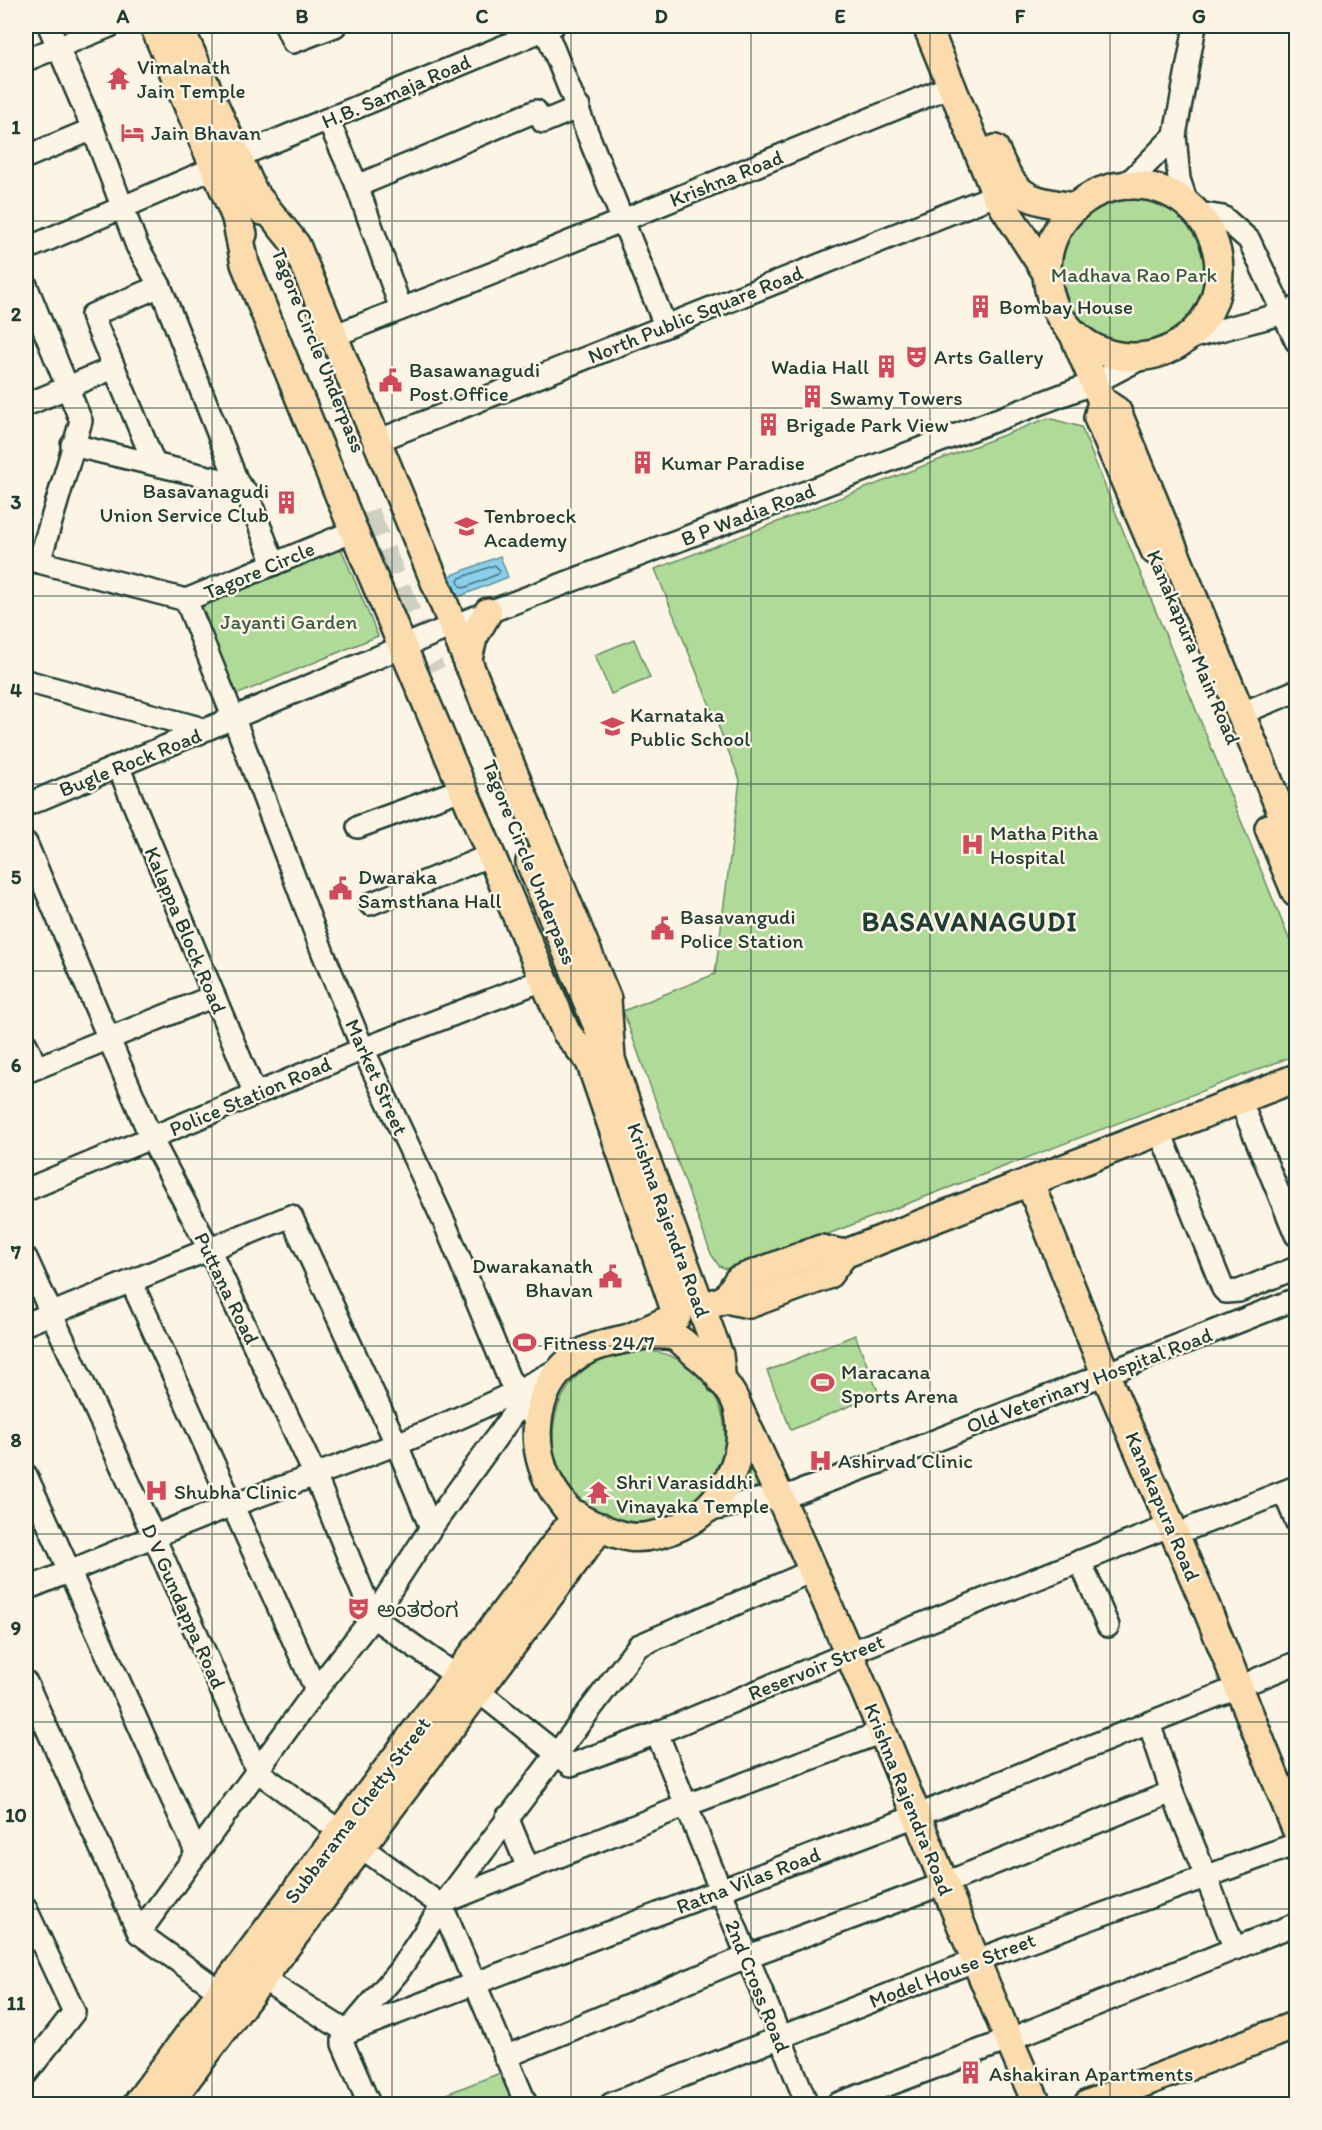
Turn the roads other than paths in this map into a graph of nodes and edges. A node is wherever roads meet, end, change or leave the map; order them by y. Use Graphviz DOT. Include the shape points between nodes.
graph roads {
  1 [pos="49,26"];
  2 [pos="110,26"];
  3 [pos="154,26"];
  4 [pos="180,26"];
  5 [pos="335,26"];
  6 [pos="927,26"];
  7 [pos="945,26"];
  8 [pos="1195,26"];
  9 [pos="548,27"];
  10 [pos="290,34"];
  11 [pos="58,47"];
  12 [pos="26,60"];
  13 [pos="951,86"];
  14 [pos="579,107"];
  15 [pos="326,120"];
  16 [pos="93,129"];
  17 [pos="1175,135"];
  18 [pos="238,156"];
  19 [pos="26,157"];
  20 [pos="214,168"];
  21 [pos="357,186"];
  22 [pos="1119,186"];
  23 [pos="1005,191"];
  24 [pos="255,194"];
  25 [pos="123,206"];
  26 [pos="1075,207"];
  27 [pos="1192,208"];
  28 [pos="623,220"];
  29 [pos="26,249"];
  30 [pos="1047,272"];
  31 [pos="26,285"];
  32 [pos="160,286"];
  33 [pos="401,309"];
  34 [pos="1291,311"];
  35 [pos="665,325"];
  36 [pos="1073,333"];
  37 [pos="333,336"];
  38 [pos="1189,338"];
  39 [pos="1296,341"];
  40 [pos="1144,357"];
  41 [pos="113,368"];
  42 [pos="67,387"];
  43 [pos="1098,392"];
  44 [pos="26,405"];
  45 [pos="376,441"];
  46 [pos="72,445"];
  47 [pos="154,463"];
  48 [pos="237,484"];
  49 [pos="368,517"];
  50 [pos="32,560"];
  51 [pos="274,564"];
  52 [pos="186,600"];
  53 [pos="488,612"];
  54 [pos="452,626"];
  55 [pos="403,646"];
  56 [pos="449,667"];
  57 [pos="26,681"];
  58 [pos="1296,691"];
  59 [pos="1240,714"];
  60 [pos="234,719"];
  61 [pos="199,733"];
  62 [pos="118,766"];
  63 [pos="462,789"];
  64 [pos="26,805"];
  65 [pos="358,827"];
  66 [pos="26,843"];
  67 [pos="1296,848"];
  68 [pos="491,855"];
  69 [pos="1296,893"];
  70 [pos="370,904"];
  71 [pos="543,980"];
  72 [pos="214,996"];
  73 [pos="108,1037"];
  74 [pos="26,1044"];
  75 [pos="363,1049"];
  76 [pos="602,1062"];
  77 [pos="31,1070"];
  78 [pos="1296,1078"];
  79 [pos="255,1094"];
  80 [pos="1240,1100"];
  81 [pos="1160,1132"];
  82 [pos="151,1138"];
  83 [pos="1037,1180"];
  84 [pos="26,1190"];
  85 [pos="1296,1235"];
  86 [pos="209,1249"];
  87 [pos="26,1258"];
  88 [pos="1296,1268"];
  89 [pos="131,1281"];
  90 [pos="1296,1299"];
  91 [pos="701,1308"];
  92 [pos="51,1313"];
  93 [pos="26,1324"];
  94 [pos="628,1338"];
  95 [pos="566,1365"];
  96 [pos="1114,1370"];
  97 [pos="722,1382"];
  98 [pos="522,1395"];
  99 [pos="738,1407"];
  100 [pos="537,1426"];
  101 [pos="397,1445"];
  102 [pos="26,1475"];
  103 [pos="315,1475"];
  104 [pos="1290,1490"];
  105 [pos="780,1495"];
  106 [pos="234,1505"];
  107 [pos="702,1512"];
  108 [pos="577,1515"];
  109 [pos="1296,1521"];
  110 [pos="1181,1526"];
  111 [pos="601,1527"];
  112 [pos="431,1528"];
  113 [pos="154,1537"];
  114 [pos="1080,1561"];
  115 [pos="814,1570"];
  116 [pos="69,1572"];
  117 [pos="26,1589"];
  118 [pos="373,1617"];
  119 [pos="1108,1626"];
  120 [pos="849,1653"];
  121 [pos="1296,1663"];
  122 [pos="26,1682"];
  123 [pos="467,1684"];
  124 [pos="1247,1684"];
  125 [pos="316,1690"];
  126 [pos="1149,1723"];
  127 [pos="882,1732"];
  128 [pos="657,1733"];
  129 [pos="556,1753"];
  130 [pos="256,1771"];
  131 [pos="1296,1782"];
  132 [pos="1172,1792"];
  133 [pos="687,1805"];
  134 [pos="916,1816"];
  135 [pos="507,1817"];
  136 [pos="1296,1829"];
  137 [pos="350,1840"];
  138 [pos="1296,1844"];
  139 [pos="196,1854"];
  140 [pos="528,1868"];
  141 [pos="1207,1877"];
  142 [pos="943,1884"];
  143 [pos="720,1890"];
  144 [pos="444,1903"];
  145 [pos="26,1910"];
  146 [pos="1296,1924"];
  147 [pos="140,1933"];
  148 [pos="1234,1949"];
  149 [pos="746,1957"];
  150 [pos="974,1960"];
  151 [pos="262,1979"];
  152 [pos="476,1984"];
  153 [pos="221,1992"];
  154 [pos="1296,2025"];
  155 [pos="347,2032"];
  156 [pos="778,2038"];
  157 [pos="1008,2040"];
  158 [pos="1296,2043"];
  159 [pos="505,2057"];
  160 [pos="26,2074"];
  161 [pos="137,2104"];
  162 [pos="168,2104"];
  163 [pos="369,2104"];
  164 [pos="526,2104"];
  165 [pos="611,2104"];
  166 [pos="807,2104"];
  167 [pos="837,2104"];
  168 [pos="1037,2104"];
  169 [pos="1089,2104"];
  170 [pos="1138,2104"];
  1 -- 11 [label="street"];
  2 -- 11 [label="street"];
  3 -- 20 [label="main road"];
  4 -- 18 [label="main road"];
  5 -- 10 [label="street"];
  6 -- 13 [label="main road"];
  7 -- 23 [label="main road" via="1004,172"];
  8 -- 17 [label="street"];
  9 -- 14 [label="street"];
  9 -- 15 [label="street, H.B. Samaja Road"];
  11 -- 12 [label="street"];
  11 -- 16 [label="street"];
  13 -- 23 [label="main road"];
  13 -- 28 [label="street, Krishna Road"];
  14 -- 21 [label="street" via="539,116"];
  14 -- 28 [label="street"];
  15 -- 18 [label="street, H.B. Samaja Road"];
  15 -- 21 [label="street"];
  16 -- 19 [label="street"];
  16 -- 25 [label="street"];
  17 -- 22 [label="street" via="1133,178"];
  17 -- 27 [label="street" via="1179,178"];
  18 -- 24 [label="main road"];
  20 -- 25 [label="street"];
  20 -- 49 [label="main road" via="236,218 245,264"];
  21 -- 33 [label="street"];
  22 -- 26 [label="main road" via="1095,194"];
  22 -- 27 [label="main road" via="1143,185 1166,191"];
  23 -- 26 [label="main road"];
  23 -- 30 [label="main road"];
  23 -- 35 [label="street, North Public Square Road"];
  24 -- 37 [label="main road" via="296,245"];
  24 -- 49 [label="main road, Tagore Circle Underpass"];
  25 -- 29 [label="street"];
  25 -- 32 [label="street" via="137,246"];
  26 -- 30 [label="main road" via="1053,241"];
  27 -- 34 [label="street" via="1223,217 1249,240"];
  27 -- 38 [label="main road" via="1215,241 1220,274 1216,298 1205,320"];
  28 -- 33 [label="street, Krishna Road"];
  28 -- 35 [label="street"];
  30 -- 36 [label="main road" via="1051,303"];
  31 -- 42 [label="street"];
  32 -- 41 [label="street" via="92,315"];
  32 -- 48 [label="street"];
  33 -- 37 [label="street, Krishna Road"];
  34 -- 38 [label="street"];
  34 -- 39 [label="street"];
  35 -- 45 [label="street, North Public Square Road"];
  36 -- 40 [label="main road" via="1096,350 1120,357"];
  36 -- 43 [label="main road"];
  37 -- 45 [label="main road"];
  38 -- 40 [label="main road"];
  40 -- 43 [label="street, B P Wadia Road"];
  41 -- 42 [label="street"];
  41 -- 47 [label="street"];
  42 -- 44 [label="street"];
  42 -- 46 [label="street" via="81,421"];
  43 -- 53 [label="street, B P Wadia Road"];
  43 -- 59 [label="main road" via="1117,411"];
  43 -- 69 [label="main road, Kanakapura Main Road" via="1098,418"];
  45 -- 54 [label="main road"];
  46 -- 47 [label="street"];
  46 -- 50 [label="street"];
  47 -- 48 [label="street"];
  48 -- 51 [label="street" via="247,493"];
  49 -- 51 [label="street, Tagore Circle"];
  49 -- 55 [label="main road"];
  50 -- 52 [label="street"];
  51 -- 52 [label="street, Tagore Circle"];
  52 -- 60 [label="street, Tagore Circle"];
  53 -- 54 [label="street, B P Wadia Road"];
  53 -- 56 [label="main road"];
  54 -- 55 [label="street, B P Wadia Road"];
  54 -- 56 [label="main road"];
  55 -- 60 [label="street"];
  55 -- 63 [label="main road"];
  56 -- 76 [label="main road, Tagore Circle Underpass"];
  56 -- 76 [label="main road" via="607,999"];
  57 -- 61 [label="street" via="196,727"];
  58 -- 59 [label="street"];
  59 -- 67 [label="main road"];
  60 -- 61 [label="street, Bugle Rock Road"];
  60 -- 75 [label="street, Market Street"];
  61 -- 62 [label="street, Bugle Rock Road"];
  62 -- 64 [label="street, Bugle Rock Road"];
  62 -- 72 [label="street, Kalappa Block Road"];
  63 -- 65 [label="street"];
  63 -- 68 [label="main road"];
  66 -- 73 [label="street, Puttana Road"];
  68 -- 70 [label="street"];
  68 -- 71 [label="main road"];
  71 -- 75 [label="street, Police Station Road"];
  71 -- 76 [label="main road" via="566,1032"];
  72 -- 73 [label="street"];
  72 -- 79 [label="street, Kalappa Block Road"];
  73 -- 77 [label="street"];
  73 -- 82 [label="street, Puttana Road"];
  74 -- 77 [label="street"];
  75 -- 79 [label="street, Police Station Road"];
  75 -- 98 [label="street, Market Street" via="445,1224 509,1379"];
  76 -- 91 [label="main road, Krishna Rajendra Road" via="640,1144"];
  78 -- 80 [label="main road"];
  79 -- 82 [label="street, Police Station Road"];
  80 -- 81 [label="main road"];
  80 -- 85 [label="street"];
  81 -- 83 [label="main road"];
  81 -- 88 [label="street" via="1223,1289 1239,1291"];
  82 -- 84 [label="street, Police Station Road"];
  82 -- 86 [label="street, Puttana Road"];
  83 -- 91 [label="main road" via="844,1254 828,1275 749,1304"];
  83 -- 96 [label="main road, Kanakapura Road"];
  86 -- 89 [label="street"];
  86 -- 101 [label="street" via="291,1216"];
  86 -- 103 [label="street, Puttana Road"];
  87 -- 92 [label="street, D V Gundappa Road"];
  89 -- 92 [label="street"];
  89 -- 106 [label="street"];
  90 -- 96 [label="street, Old Veterinary Hospital Road"];
  91 -- 94 [label="main road, Krishna Rajendra Road"];
  91 -- 97 [label="main road, Krishna Rajendra Road" via="719,1354"];
  92 -- 93 [label="street"];
  92 -- 113 [label="street, D V Gundappa Road"];
  94 -- 95 [label="main road" via="592,1347"];
  94 -- 97 [label="main road" via="673,1336 710,1364"];
  95 -- 98 [label="street"];
  95 -- 100 [label="main road" via="549,1387"];
  96 -- 105 [label="street, Old Veterinary Hospital Road" via="880,1462 793,1494"];
  96 -- 110 [label="main road, Kanakapura Road"];
  97 -- 99 [label="main road"];
  98 -- 100 [label="street, Market Street"];
  98 -- 101 [label="street"];
  98 -- 112 [label="street"];
  99 -- 105 [label="main road, Krishna Rajendra Road"];
  99 -- 107 [label="main road" via="741,1445 733,1472 721,1493"];
  100 -- 108 [label="main road" via="537,1450 548,1484 568,1510"];
  101 -- 103 [label="street"];
  101 -- 112 [label="street"];
  102 -- 116 [label="street"];
  103 -- 106 [label="street"];
  103 -- 118 [label="street, Puttana Road"];
  104 -- 109 [label="street"];
  104 -- 110 [label="street, Reservoir Street"];
  105 -- 107 [label="street, Old Veterinary Hospital Road"];
  105 -- 115 [label="main road, Krishna Rajendra Road"];
  106 -- 113 [label="street"];
  106 -- 125 [label="street"];
  107 -- 111 [label="main road" via="665,1533 630,1537"];
  108 -- 111 [label="main road"];
  108 -- 123 [label="main road, Subbarama Chetty Street"];
  110 -- 114 [label="street, Reservoir Street"];
  110 -- 124 [label="main road, Kanakapura Road"];
  111 -- 123 [label="main road, Subbarama Chetty Street"];
  112 -- 118 [label="street"];
  113 -- 116 [label="street"];
  113 -- 130 [label="street, D V Gundappa Road"];
  114 -- 119 [label="street"];
  114 -- 120 [label="street, Reservoir Street"];
  115 -- 120 [label="main road, Krishna Rajendra Road"];
  115 -- 129 [label="street" via="638,1646"];
  116 -- 117 [label="street"];
  116 -- 139 [label="street"];
  118 -- 123 [label="street"];
  118 -- 125 [label="street"];
  120 -- 127 [label="main road, Krishna Rajendra Road"];
  120 -- 128 [label="street, Reservoir Street"];
  121 -- 124 [label="street, Ratna Vilas Road"];
  122 -- 147 [label="street"];
  123 -- 129 [label="street, Reservoir Street"];
  123 -- 137 [label="main road, Subbarama Chetty Street"];
  124 -- 126 [label="street, Ratna Vilas Road"];
  124 -- 131 [label="main road, Kanakapura Road"];
  124 -- 136 [label="main road, Kanakapura Road"];
  125 -- 130 [label="street"];
  126 -- 132 [label="street"];
  126 -- 134 [label="street, Ratna Vilas Road"];
  127 -- 133 [label="street"];
  127 -- 134 [label="main road, Krishna Rajendra Road"];
  128 -- 129 [label="street, Reservoir Street" via="571,1766"];
  128 -- 133 [label="street, 2nd Cross Road"];
  129 -- 135 [label="street"];
  130 -- 137 [label="street"];
  130 -- 139 [label="street"];
  132 -- 141 [label="street"];
  132 -- 142 [label="street"];
  133 -- 140 [label="street"];
  133 -- 143 [label="street, 2nd Cross Road"];
  134 -- 142 [label="main road, Krishna Rajendra Road"];
  134 -- 143 [label="street, Ratna Vilas Road"];
  135 -- 140 [label="street"];
  135 -- 144 [label="street"];
  137 -- 144 [label="street"];
  137 -- 151 [label="main road, Subbarama Chetty Street"];
  137 -- 153 [label="main road, Subbarama Chetty Street"];
  138 -- 141 [label="street, Model House Street"];
  139 -- 147 [label="street"];
  140 -- 144 [label="street"];
  141 -- 148 [label="street"];
  141 -- 150 [label="street, Model House Street"];
  142 -- 149 [label="street"];
  142 -- 150 [label="main road, Krishna Rajendra Road"];
  143 -- 149 [label="street, 2nd Cross Road"];
  143 -- 152 [label="street, Ratna Vilas Road"];
  144 -- 152 [label="street"];
  144 -- 155 [label="street" via="398,1972"];
  145 -- 160 [label="street" via="74,2012"];
  146 -- 148 [label="street"];
  147 -- 153 [label="street"];
  148 -- 157 [label="street"];
  149 -- 156 [label="street, 2nd Cross Road"];
  149 -- 159 [label="street"];
  150 -- 156 [label="street, Model House Street"];
  150 -- 157 [label="main road, Krishna Rajendra Road"];
  151 -- 155 [label="street"];
  151 -- 162 [label="main road, Subbarama Chetty Street"];
  152 -- 155 [label="street, Ratna Vilas Road"];
  152 -- 159 [label="street"];
  153 -- 161 [label="main road, Subbarama Chetty Street"];
  154 -- 169 [label="main road"];
  155 -- 163 [label="street" via="343,2044"];
  156 -- 165 [label="street, Model House Street"];
  156 -- 166 [label="street, 2nd Cross Road"];
  157 -- 167 [label="street"];
  157 -- 168 [label="main road, Krishna Rajendra Road"];
  158 -- 170 [label="main road"];
  159 -- 164 [label="street"];
}
